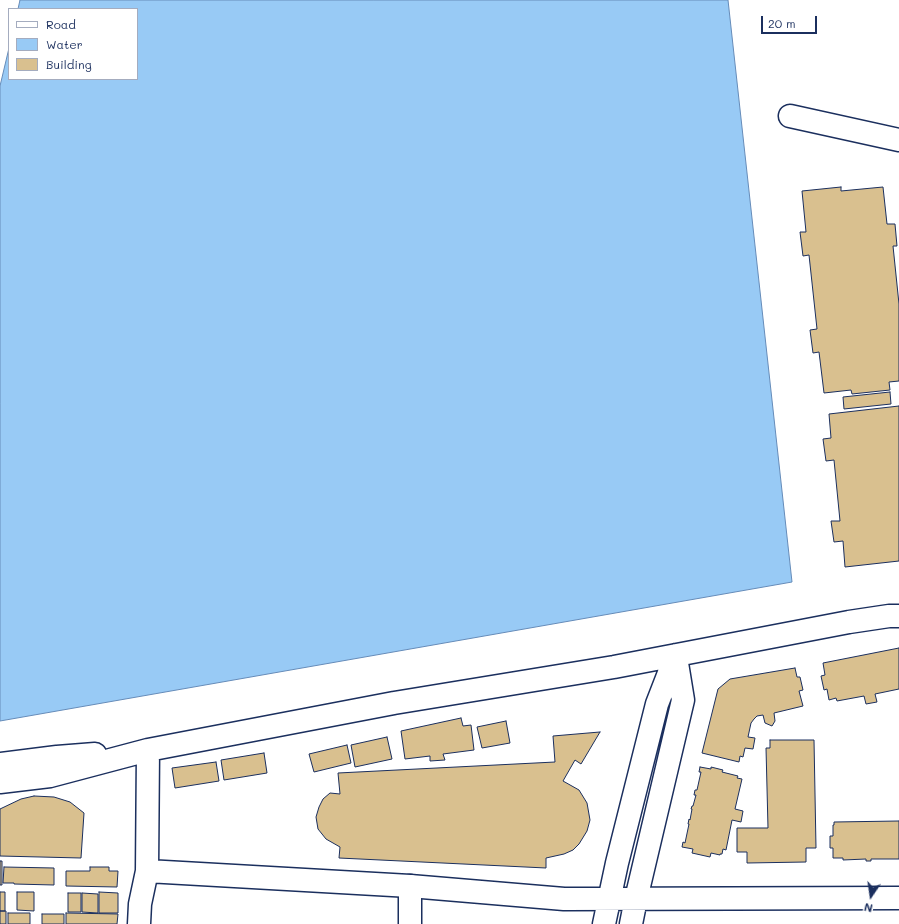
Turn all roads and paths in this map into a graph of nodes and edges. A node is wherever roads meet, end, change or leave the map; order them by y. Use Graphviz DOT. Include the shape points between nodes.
graph roads {
  1 [pos="790,116"];
  2 [pos="899,140"];
  3 [pos="899,616"];
  4 [pos="676,655"];
  5 [pos="148,750"];
  6 [pos="0,764"];
  7 [pos="0,782"];
  8 [pos="147,871"];
  9 [pos="410,886"];
  10 [pos="899,898"];
  11 [pos="609,899"];
  12 [pos="636,899"];
  13 [pos="138,924"];
  14 [pos="410,924"];
  15 [pos="604,924"];
  16 [pos="631,924"];
  1 -- 2 [label="street"];
  3 -- 4 [label="street" via="848,622"];
  4 -- 5 [label="street" via="394,703"];
  4 -- 11 [label="street" via="657,704"];
  4 -- 12 [label="street" via="683,700"];
  5 -- 6 [label="street"];
  5 -- 7 [label="street" via="50,776"];
  5 -- 8 [label="street"];
  8 -- 9 [label="street"];
  8 -- 13 [label="street"];
  9 -- 11 [label="street" via="564,899"];
  9 -- 14 [label="street"];
  10 -- 12 [label="street"];
  11 -- 12 [label="street"];
  11 -- 15 [label="street"];
  12 -- 16 [label="street"];
}
